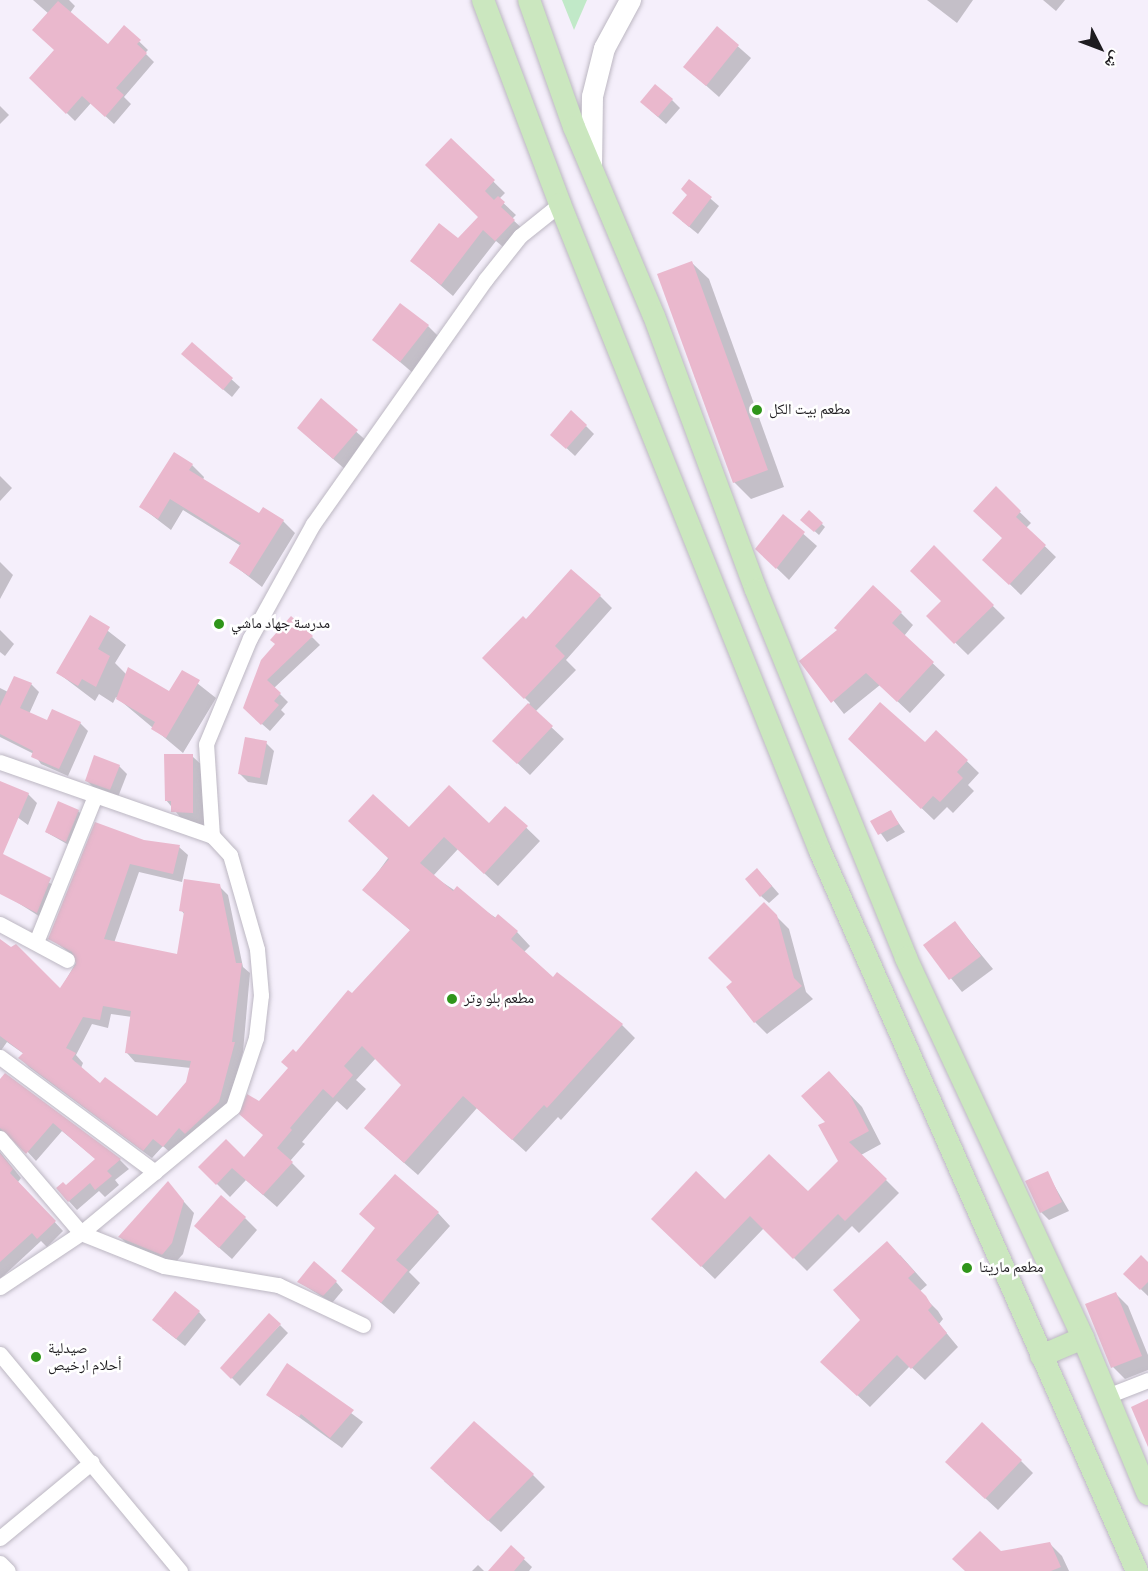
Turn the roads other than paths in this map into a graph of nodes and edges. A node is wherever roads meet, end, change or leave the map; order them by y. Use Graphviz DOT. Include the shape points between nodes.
graph roads {
  1 [pos="483,0"];
  2 [pos="529,0"];
  3 [pos="630,0"];
  4 [pos="591,168"];
  5 [pos="560,204"];
  6 [pos="756,590"];
  7 [pos="718,600"];
  8 [pos="0,762"];
  9 [pos="95,796"];
  10 [pos="212,837"];
  11 [pos="0,924"];
  12 [pos="36,942"];
  13 [pos="67,960"];
  14 [pos="0,1057"];
  15 [pos="0,1138"];
  16 [pos="155,1172"];
  17 [pos="81,1233"];
  18 [pos="0,1287"];
  19 [pos="363,1325"];
  20 [pos="1083,1338"];
  21 [pos="0,1354"];
  22 [pos="1041,1356"];
  23 [pos="1148,1380"];
  24 [pos="1107,1396"];
  25 [pos="92,1462"];
  26 [pos="1148,1494"];
  27 [pos="0,1538"];
  28 [pos="0,1563"];
  29 [pos="8,1571"];
  30 [pos="180,1571"];
  31 [pos="1137,1571"];
  1 -- 5 [label="main road"];
  2 -- 4 [label="main road"];
  3 -- 4 [label="main road" via="604,48 592,96"];
  4 -- 6 [label="main road" via="654,316"];
  5 -- 7 [label="main road"];
  5 -- 10 [label="street" via="520,236 485,280 313,524 250,638 206,744"];
  6 -- 7 [label="main road"];
  6 -- 20 [label="main road" via="906,958"];
  7 -- 22 [label="main road" via="820,851"];
  8 -- 9 [label="street"];
  9 -- 10 [label="street"];
  9 -- 12 [label="street"];
  10 -- 16 [label="street" via="230,855 256,949 261,995 256,1038 233,1107"];
  11 -- 12 [label="street"];
  12 -- 13 [label="street"];
  14 -- 16 [label="street"];
  15 -- 17 [label="street"];
  16 -- 17 [label="street"];
  17 -- 18 [label="street"];
  17 -- 19 [label="street" via="164,1266 278,1286"];
  20 -- 22 [label="main road"];
  20 -- 24 [label="main road"];
  21 -- 25 [label="street"];
  22 -- 31 [label="main road"];
  23 -- 24 [label="street"];
  24 -- 26 [label="main road"];
  25 -- 27 [label="street"];
  25 -- 30 [label="street"];
  28 -- 29 [label="street"];
}
